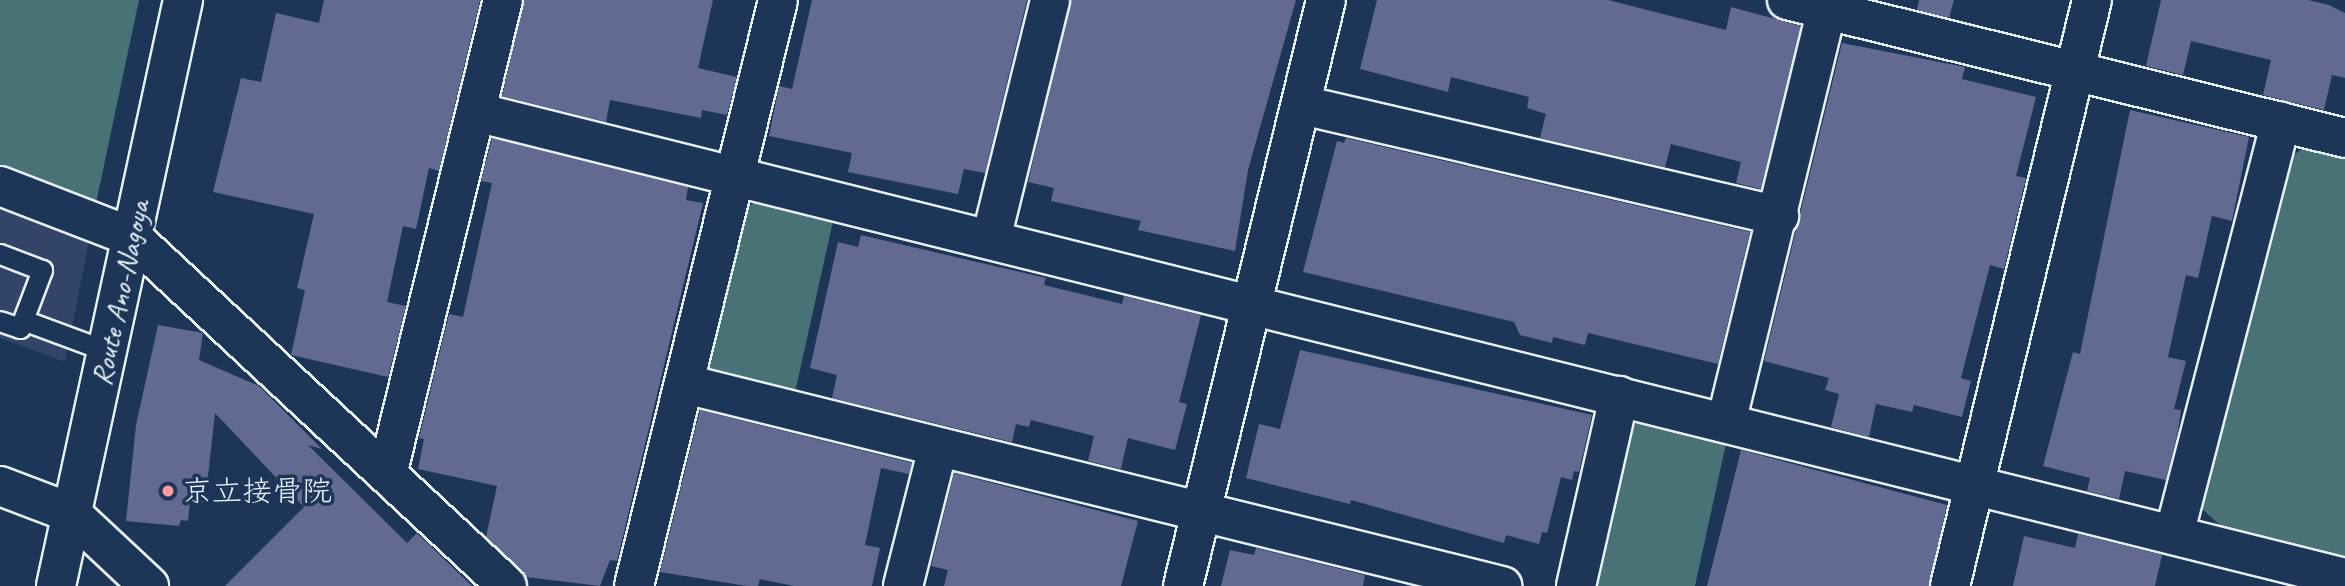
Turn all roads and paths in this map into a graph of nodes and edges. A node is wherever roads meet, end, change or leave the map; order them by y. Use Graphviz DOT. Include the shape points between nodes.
graph roads {
  1 [pos="183,0"];
  2 [pos="503,0"];
  3 [pos="778,0"];
  4 [pos="1050,0"];
  5 [pos="1326,0"];
  6 [pos="1787,0"];
  7 [pos="2092,0"];
  8 [pos="1827,10"];
  9 [pos="2075,71"];
  10 [pos="1302,105"];
  11 [pos="476,112"];
  12 [pos="2281,122"];
  13 [pos="2345,138"];
  14 [pos="735,175"];
  15 [pos="0,186"];
  16 [pos="1779,216"];
  17 [pos="132,237"];
  18 [pos="991,239"];
  19 [pos="0,254"];
  20 [pos="1250,304"];
  21 [pos="23,320"];
  22 [pos="0,321"];
  23 [pos="107,351"];
  24 [pos="685,384"];
  25 [pos="1619,396"];
  26 [pos="1726,423"];
  27 [pos="938,448"];
  28 [pos="388,471"];
  29 [pos="1974,485"];
  30 [pos="0,486"];
  31 [pos="71,513"];
  32 [pos="1200,513"];
  33 [pos="2174,535"];
  34 [pos="2345,578"];
  35 [pos="57,586"];
  36 [pos="149,586"];
  37 [pos="506,586"];
  38 [pos="634,586"];
  39 [pos="903,586"];
  40 [pos="1182,586"];
  41 [pos="1502,586"];
  42 [pos="1576,586"];
  43 [pos="1950,586"];
  1 -- 17 [label="street, Route Ano-Nagoya"];
  2 -- 11 [label="street"];
  3 -- 14 [label="street"];
  4 -- 18 [label="street"];
  5 -- 10 [label="street"];
  6 -- 8 [label="street"];
  7 -- 9 [label="street"];
  8 -- 9 [label="street"];
  8 -- 16 [label="street"];
  9 -- 12 [label="street"];
  9 -- 29 [label="street"];
  10 -- 16 [label="street"];
  10 -- 20 [label="street"];
  11 -- 14 [label="street"];
  11 -- 28 [label="street"];
  12 -- 13 [label="street"];
  12 -- 33 [label="street"];
  14 -- 18 [label="street"];
  14 -- 24 [label="street"];
  15 -- 17 [label="street"];
  16 -- 26 [label="street"];
  17 -- 23 [label="street, Route Ano-Nagoya"];
  17 -- 28 [label="street"];
  18 -- 20 [label="street"];
  19 -- 21 [label="lane" via="43,270"];
  20 -- 25 [label="street"];
  20 -- 32 [label="street"];
  21 -- 22 [label="lane" via="20,328"];
  21 -- 23 [label="lane"];
  23 -- 31 [label="street, Route Ano-Nagoya"];
  24 -- 27 [label="street"];
  24 -- 38 [label="street"];
  25 -- 26 [label="street"];
  25 -- 42 [label="street"];
  26 -- 29 [label="street"];
  27 -- 32 [label="street"];
  27 -- 39 [label="street"];
  28 -- 37 [label="street"];
  29 -- 33 [label="street"];
  29 -- 43 [label="street"];
  30 -- 31 [label="street"];
  31 -- 35 [label="street, Route Ano-Nagoya"];
  31 -- 36 [label="street"];
  32 -- 40 [label="street"];
  32 -- 41 [label="street"];
  33 -- 34 [label="street"];
}
